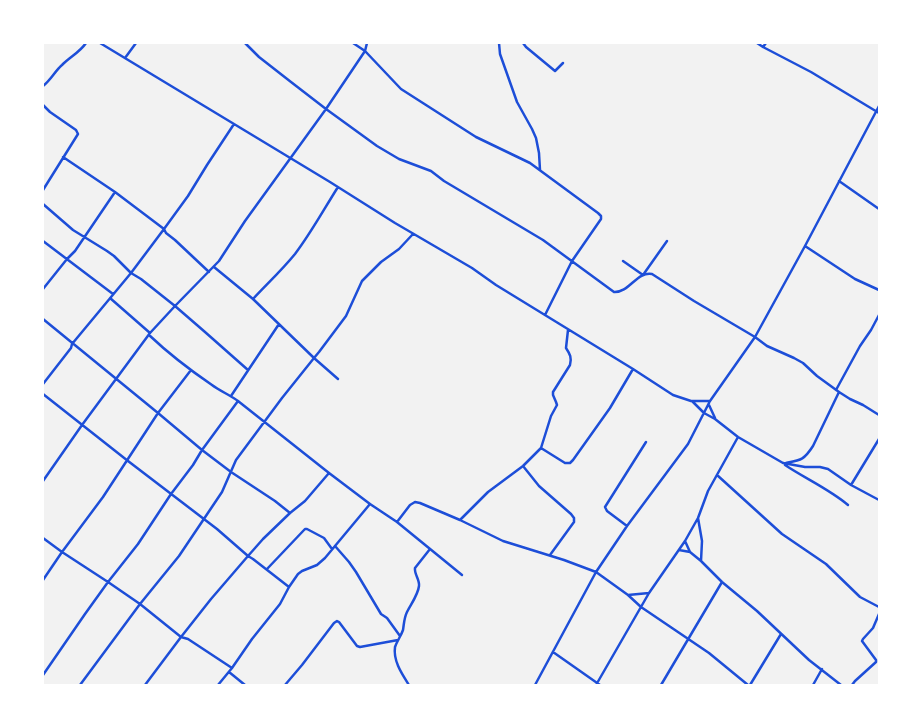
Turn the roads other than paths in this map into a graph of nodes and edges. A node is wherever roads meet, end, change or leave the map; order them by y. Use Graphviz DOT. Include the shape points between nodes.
graph roads {
  1 [pos="86,43"];
  2 [pos="100,43"];
  3 [pos="136,43"];
  4 [pos="245,43"];
  5 [pos="353,43"];
  6 [pos="367,43"];
  7 [pos="499,43"];
  8 [pos="523,43"];
  9 [pos="757,43"];
  10 [pos="766,43"];
  11 [pos="763,47"];
  12 [pos="365,51"];
  13 [pos="125,58"];
  14 [pos="563,63"];
  15 [pos="43,86"];
  16 [pos="43,105"];
  17 [pos="879,106"];
  18 [pos="326,109"];
  19 [pos="878,112"];
  20 [pos="234,124"];
  21 [pos="63,157"];
  22 [pos="290,158"];
  23 [pos="540,171"];
  24 [pos="839,181"];
  25 [pos="338,187"];
  26 [pos="43,190"];
  27 [pos="115,192"];
  28 [pos="43,204"];
  29 [pos="879,210"];
  30 [pos="164,229"];
  31 [pos="413,234"];
  32 [pos="84,238"];
  33 [pos="43,241"];
  34 [pos="668,241"];
  35 [pos="805,246"];
  36 [pos="67,259"];
  37 [pos="623,261"];
  38 [pos="572,262"];
  39 [pos="214,267"];
  40 [pos="209,272"];
  41 [pos="130,273"];
  42 [pos="643,275"];
  43 [pos="43,289"];
  44 [pos="879,290"];
  45 [pos="113,294"];
  46 [pos="110,298"];
  47 [pos="253,299"];
  48 [pos="175,306"];
  49 [pos="545,315"];
  50 [pos="879,315"];
  51 [pos="43,319"];
  52 [pos="878,320"];
  53 [pos="279,324"];
  54 [pos="568,330"];
  55 [pos="150,334"];
  56 [pos="755,337"];
  57 [pos="72,344"];
  58 [pos="314,358"];
  59 [pos="633,369"];
  60 [pos="191,370"];
  61 [pos="248,370"];
  62 [pos="116,379"];
  63 [pos="338,379"];
  64 [pos="43,384"];
  65 [pos="837,391"];
  66 [pos="43,394"];
  67 [pos="231,396"];
  68 [pos="238,401"];
  69 [pos="691,401"];
  70 [pos="710,401"];
  71 [pos="709,405"];
  72 [pos="158,413"];
  73 [pos="704,413"];
  74 [pos="879,415"];
  75 [pos="715,419"];
  76 [pos="264,421"];
  77 [pos="82,425"];
  78 [pos="738,437"];
  79 [pos="879,439"];
  80 [pos="646,442"];
  81 [pos="541,448"];
  82 [pos="202,450"];
  83 [pos="128,461"];
  84 [pos="783,463"];
  85 [pos="523,466"];
  86 [pos="231,472"];
  87 [pos="329,473"];
  88 [pos="717,475"];
  89 [pos="43,481"];
  90 [pos="851,485"];
  91 [pos="171,494"];
  92 [pos="879,500"];
  93 [pos="370,504"];
  94 [pos="848,505"];
  95 [pos="290,513"];
  96 [pos="698,518"];
  97 [pos="204,520"];
  98 [pos="460,520"];
  99 [pos="397,522"];
  100 [pos="627,526"];
  101 [pos="43,538"];
  102 [pos="685,541"];
  103 [pos="334,547"];
  104 [pos="430,549"];
  105 [pos="680,550"];
  106 [pos="62,552"];
  107 [pos="690,552"];
  108 [pos="550,555"];
  109 [pos="248,556"];
  110 [pos="701,562"];
  111 [pos="267,569"];
  112 [pos="596,572"];
  113 [pos="462,575"];
  114 [pos="43,580"];
  115 [pos="108,582"];
  116 [pos="722,582"];
  117 [pos="289,587"];
  118 [pos="649,593"];
  119 [pos="628,595"];
  120 [pos="140,604"];
  121 [pos="641,607"];
  122 [pos="879,607"];
  123 [pos="879,614"];
  124 [pos="781,634"];
  125 [pos="400,636"];
  126 [pos="181,637"];
  127 [pos="688,638"];
  128 [pos="398,640"];
  129 [pos="553,652"];
  130 [pos="232,668"];
  131 [pos="822,669"];
  132 [pos="230,672"];
  133 [pos="43,675"];
  134 [pos="597,684"];
  135 [pos="80,685"];
  136 [pos="145,685"];
  137 [pos="218,685"];
  138 [pos="245,685"];
  139 [pos="284,685"];
  140 [pos="409,685"];
  141 [pos="535,685"];
  142 [pos="600,685"];
  143 [pos="661,685"];
  144 [pos="749,685"];
  145 [pos="813,685"];
  146 [pos="841,685"];
  147 [pos="852,685"];
  1 -- 15 [label="street"];
  2 -- 13 [label="street"];
  3 -- 13 [label="street"];
  4 -- 18 [label="street"];
  5 -- 12 [label="street"];
  6 -- 12 [label="street"];
  7 -- 23 [label="street" via="500,54 517,102 536,138"];
  8 -- 14 [label="street" via="554,70"];
  9 -- 11 [label="street"];
  10 -- 11 [label="street"];
  11 -- 19 [label="street"];
  12 -- 18 [label="street"];
  12 -- 23 [label="street" via="400,89 476,137"];
  13 -- 20 [label="street"];
  16 -- 21 [label="street" via="78,132"];
  17 -- 19 [label="street"];
  18 -- 22 [label="street"];
  18 -- 38 [label="street" via="385,151 431,171 541,239"];
  19 -- 24 [label="street"];
  20 -- 22 [label="street"];
  20 -- 30 [label="street"];
  21 -- 26 [label="street"];
  21 -- 27 [label="street"];
  22 -- 25 [label="street"];
  22 -- 39 [label="street"];
  23 -- 38 [label="street" via="601,216"];
  24 -- 29 [label="street"];
  24 -- 35 [label="street"];
  25 -- 31 [label="street"];
  25 -- 47 [label="street" via="294,255"];
  27 -- 30 [label="street"];
  27 -- 32 [label="street"];
  28 -- 32 [label="street"];
  30 -- 40 [label="street" via="164,232"];
  30 -- 41 [label="street"];
  31 -- 49 [label="street"];
  31 -- 58 [label="street" via="362,281 346,316"];
  32 -- 36 [label="street"];
  32 -- 41 [label="street" via="114,256"];
  33 -- 36 [label="street"];
  34 -- 42 [label="street"];
  35 -- 44 [label="street" via="855,279"];
  35 -- 56 [label="street"];
  36 -- 43 [label="street"];
  36 -- 45 [label="street"];
  37 -- 42 [label="street"];
  38 -- 42 [label="street" via="614,292 623,290"];
  38 -- 49 [label="street"];
  39 -- 40 [label="street"];
  39 -- 47 [label="street"];
  40 -- 48 [label="street"];
  41 -- 45 [label="street"];
  41 -- 48 [label="street"];
  42 -- 56 [label="street" via="652,274"];
  45 -- 46 [label="street"];
  46 -- 55 [label="street"];
  46 -- 57 [label="street"];
  47 -- 53 [label="street"];
  48 -- 55 [label="street"];
  48 -- 61 [label="street"];
  49 -- 54 [label="street"];
  50 -- 52 [label="street"];
  51 -- 57 [label="street"];
  52 -- 65 [label="street" via="860,346"];
  53 -- 58 [label="street"];
  53 -- 61 [label="street"];
  54 -- 59 [label="street"];
  54 -- 81 [label="street" via="566,348 570,355 570,365 553,392 557,405 550,416"];
  55 -- 60 [label="street"];
  55 -- 62 [label="street"];
  56 -- 65 [label="street" via="766,346 803,362"];
  56 -- 70 [label="street"];
  57 -- 62 [label="street"];
  57 -- 64 [label="street"];
  58 -- 63 [label="street"];
  58 -- 76 [label="street"];
  59 -- 69 [label="street" via="672,395"];
  59 -- 81 [label="street" via="610,408 570,463"];
  60 -- 67 [label="street" via="213,387"];
  60 -- 72 [label="street"];
  61 -- 67 [label="street"];
  62 -- 72 [label="street"];
  62 -- 77 [label="street"];
  65 -- 74 [label="street"];
  65 -- 84 [label="street" via="808,454 802,459"];
  66 -- 77 [label="street"];
  67 -- 68 [label="street"];
  68 -- 76 [label="street"];
  68 -- 82 [label="street"];
  69 -- 70 [label="street"];
  69 -- 73 [label="street"];
  70 -- 71 [label="street"];
  71 -- 73 [label="street"];
  71 -- 75 [label="street"];
  72 -- 82 [label="street"];
  72 -- 83 [label="street"];
  73 -- 75 [label="street"];
  73 -- 100 [label="street" via="688,444"];
  75 -- 78 [label="street"];
  76 -- 86 [label="street" via="236,460"];
  76 -- 87 [label="street"];
  77 -- 83 [label="street"];
  77 -- 89 [label="street"];
  78 -- 84 [label="street"];
  78 -- 88 [label="street"];
  79 -- 90 [label="street"];
  80 -- 100 [label="street" via="605,507"];
  81 -- 85 [label="street"];
  82 -- 86 [label="street"];
  82 -- 91 [label="street"];
  83 -- 91 [label="street"];
  83 -- 106 [label="street"];
  84 -- 90 [label="street" via="828,469"];
  84 -- 94 [label="street"];
  85 -- 98 [label="street" via="488,492"];
  85 -- 108 [label="street" via="539,486 574,518 574,522"];
  86 -- 95 [label="street"];
  86 -- 97 [label="street"];
  87 -- 93 [label="street"];
  87 -- 95 [label="street" via="305,501"];
  88 -- 96 [label="street"];
  88 -- 122 [label="street" via="782,534 826,564 860,597"];
  90 -- 92 [label="street"];
  91 -- 97 [label="street"];
  91 -- 115 [label="street" via="138,544"];
  93 -- 99 [label="street"];
  93 -- 103 [label="street"];
  95 -- 109 [label="street"];
  96 -- 102 [label="street"];
  96 -- 110 [label="street" via="702,541"];
  97 -- 109 [label="street"];
  97 -- 120 [label="street"];
  98 -- 99 [label="street" via="415,502"];
  98 -- 108 [label="street" via="503,541"];
  99 -- 104 [label="street"];
  100 -- 112 [label="street"];
  101 -- 106 [label="street"];
  102 -- 105 [label="street"];
  102 -- 107 [label="street"];
  103 -- 111 [label="street" via="324,538 305,529"];
  103 -- 117 [label="street" via="317,565 298,574"];
  103 -- 125 [label="street" via="356,572 381,614"];
  104 -- 113 [label="street"];
  104 -- 125 [label="street" via="415,568 419,587 406,614"];
  105 -- 107 [label="street"];
  105 -- 118 [label="street"];
  106 -- 114 [label="street"];
  106 -- 115 [label="street"];
  107 -- 110 [label="street"];
  108 -- 112 [label="street"];
  109 -- 111 [label="street"];
  109 -- 126 [label="street"];
  110 -- 116 [label="street"];
  111 -- 117 [label="street"];
  112 -- 119 [label="street"];
  112 -- 129 [label="street"];
  115 -- 120 [label="street"];
  115 -- 133 [label="street"];
  116 -- 124 [label="street" via="758,611"];
  116 -- 127 [label="street"];
  117 -- 130 [label="street" via="280,604"];
  118 -- 119 [label="street"];
  118 -- 121 [label="street"];
  119 -- 121 [label="street"];
  120 -- 126 [label="street"];
  120 -- 135 [label="street"];
  121 -- 127 [label="street"];
  121 -- 134 [label="street"];
  123 -- 147 [label="street" via="873,628 862,641 876,662"];
  124 -- 131 [label="street"];
  124 -- 144 [label="street"];
  125 -- 128 [label="street"];
  126 -- 130 [label="street"];
  126 -- 136 [label="street"];
  127 -- 143 [label="street"];
  127 -- 144 [label="street"];
  128 -- 139 [label="street" via="360,647 337,621"];
  128 -- 140 [label="street" via="395,652 397,663"];
  129 -- 134 [label="street"];
  129 -- 141 [label="street"];
  130 -- 132 [label="street"];
  131 -- 145 [label="street"];
  131 -- 146 [label="street"];
  132 -- 137 [label="street"];
  132 -- 138 [label="street"];
  134 -- 142 [label="street"];
}
